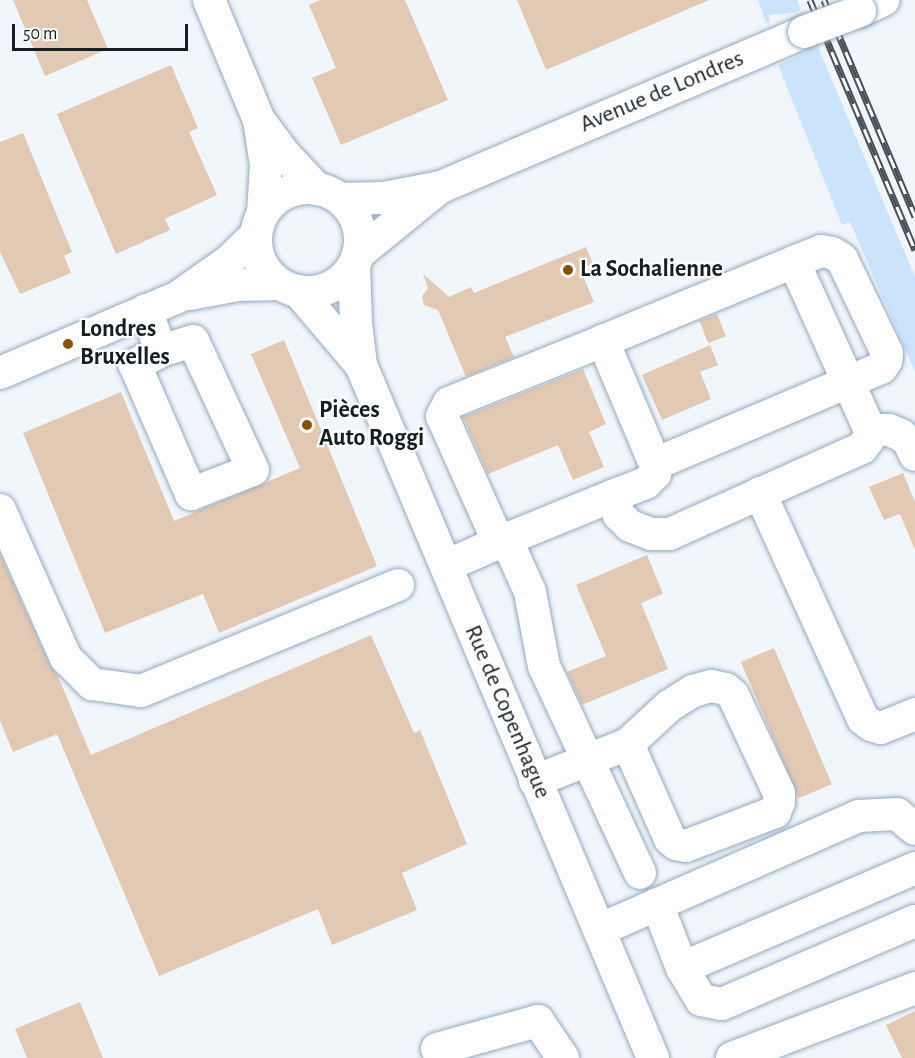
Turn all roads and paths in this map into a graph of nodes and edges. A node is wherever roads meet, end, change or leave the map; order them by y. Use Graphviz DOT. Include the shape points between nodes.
graph roads {
  1 [pos="209,0"];
  2 [pos="872,5"];
  3 [pos="259,120"];
  4 [pos="441,187"];
  5 [pos="329,194"];
  6 [pos="259,224"];
  7 [pos="356,260"];
  8 [pos="794,262"];
  9 [pos="289,288"];
  10 [pos="177,297"];
  11 [pos="146,310"];
  12 [pos="603,341"];
  13 [pos="161,351"];
  14 [pos="361,365"];
  15 [pos="0,373"];
  16 [pos="848,381"];
  17 [pos="870,430"];
  18 [pos="915,455"];
  19 [pos="655,464"];
  20 [pos="760,493"];
  21 [pos="612,496"];
  22 [pos="0,510"];
  23 [pos="502,541"];
  24 [pos="446,566"];
  25 [pos="398,585"];
  26 [pos="915,714"];
  27 [pos="628,744"];
  28 [pos="587,761"];
  29 [pos="535,781"];
  30 [pos="915,829"];
  31 [pos="915,868"];
  32 [pos="640,873"];
  33 [pos="657,904"];
  34 [pos="915,921"];
  35 [pos="599,930"];
  36 [pos="682,968"];
  37 [pos="915,988"];
  38 [pos="437,1049"];
  39 [pos="562,1058"];
  40 [pos="653,1058"];
  41 [pos="732,1058"];
  1 -- 3 [label="street"];
  2 -- 4 [label="street, Avenue de Londres, bridge"];
  3 -- 5 [label="street" via="285,155"];
  3 -- 6 [label="street" via="266,165"];
  4 -- 5 [label="street, Avenue de Londres" via="384,198"];
  4 -- 7 [label="street, Avenue de Londres"];
  5 -- 6 [label="street" via="289,191 275,200"];
  5 -- 7 [label="street" via="353,211 360,237"];
  6 -- 9 [label="street" via="257,253 261,262 265,270"];
  6 -- 10 [label="street" via="229,261"];
  7 -- 9 [label="street" via="331,287 317,291"];
  7 -- 14 [label="street, Rue de Copenhague" via="355,314"];
  8 -- 12 [label="street"];
  8 -- 16 [label="street"];
  8 -- 16 [label="street" via="822,251 842,260 887,353 881,368"];
  9 -- 10 [label="street" via="238,285"];
  9 -- 14 [label="street, Rue de Copenhague"];
  10 -- 11 [label="street"];
  11 -- 13 [label="street"];
  11 -- 15 [label="street"];
  12 -- 19 [label="street"];
  12 -- 23 [label="street" via="449,403 443,410 442,416 487,518"];
  13 -- 13 [label="street" via="135,365 191,494 253,470 193,341"];
  14 -- 24 [label="street, Rue de Copenhague"];
  16 -- 17 [label="street"];
  16 -- 19 [label="street"];
  17 -- 18 [label="street" via="902,435"];
  17 -- 20 [label="street" via="862,448"];
  19 -- 21 [label="street" via="655,474 646,483"];
  20 -- 21 [label="street" via="670,534 651,534 630,526 619,515"];
  20 -- 26 [label="street" via="863,719 881,728"];
  21 -- 23 [label="street"];
  22 -- 25 [label="street" via="66,658 92,684 141,691"];
  23 -- 24 [label="street"];
  23 -- 28 [label="street" via="513,554 530,592 544,666"];
  24 -- 29 [label="street, Rue de Copenhague"];
  27 -- 27 [label="street" via="669,706 693,691 711,686 726,689 733,694 779,793 775,812 686,846 676,844 670,839"];
  27 -- 28 [label="street"];
  28 -- 29 [label="street"];
  28 -- 32 [label="street"];
  29 -- 35 [label="street, Rue de Copenhague"];
  30 -- 33 [label="street" via="897,814 859,816"];
  31 -- 36 [label="street"];
  33 -- 35 [label="street"];
  33 -- 36 [label="street"];
  34 -- 36 [label="street" via="722,1004 701,1000"];
  35 -- 40 [label="street, Rue de Copenhague"];
  37 -- 41 [label="street"];
  38 -- 39 [label="street" via="538,1021"];
}
